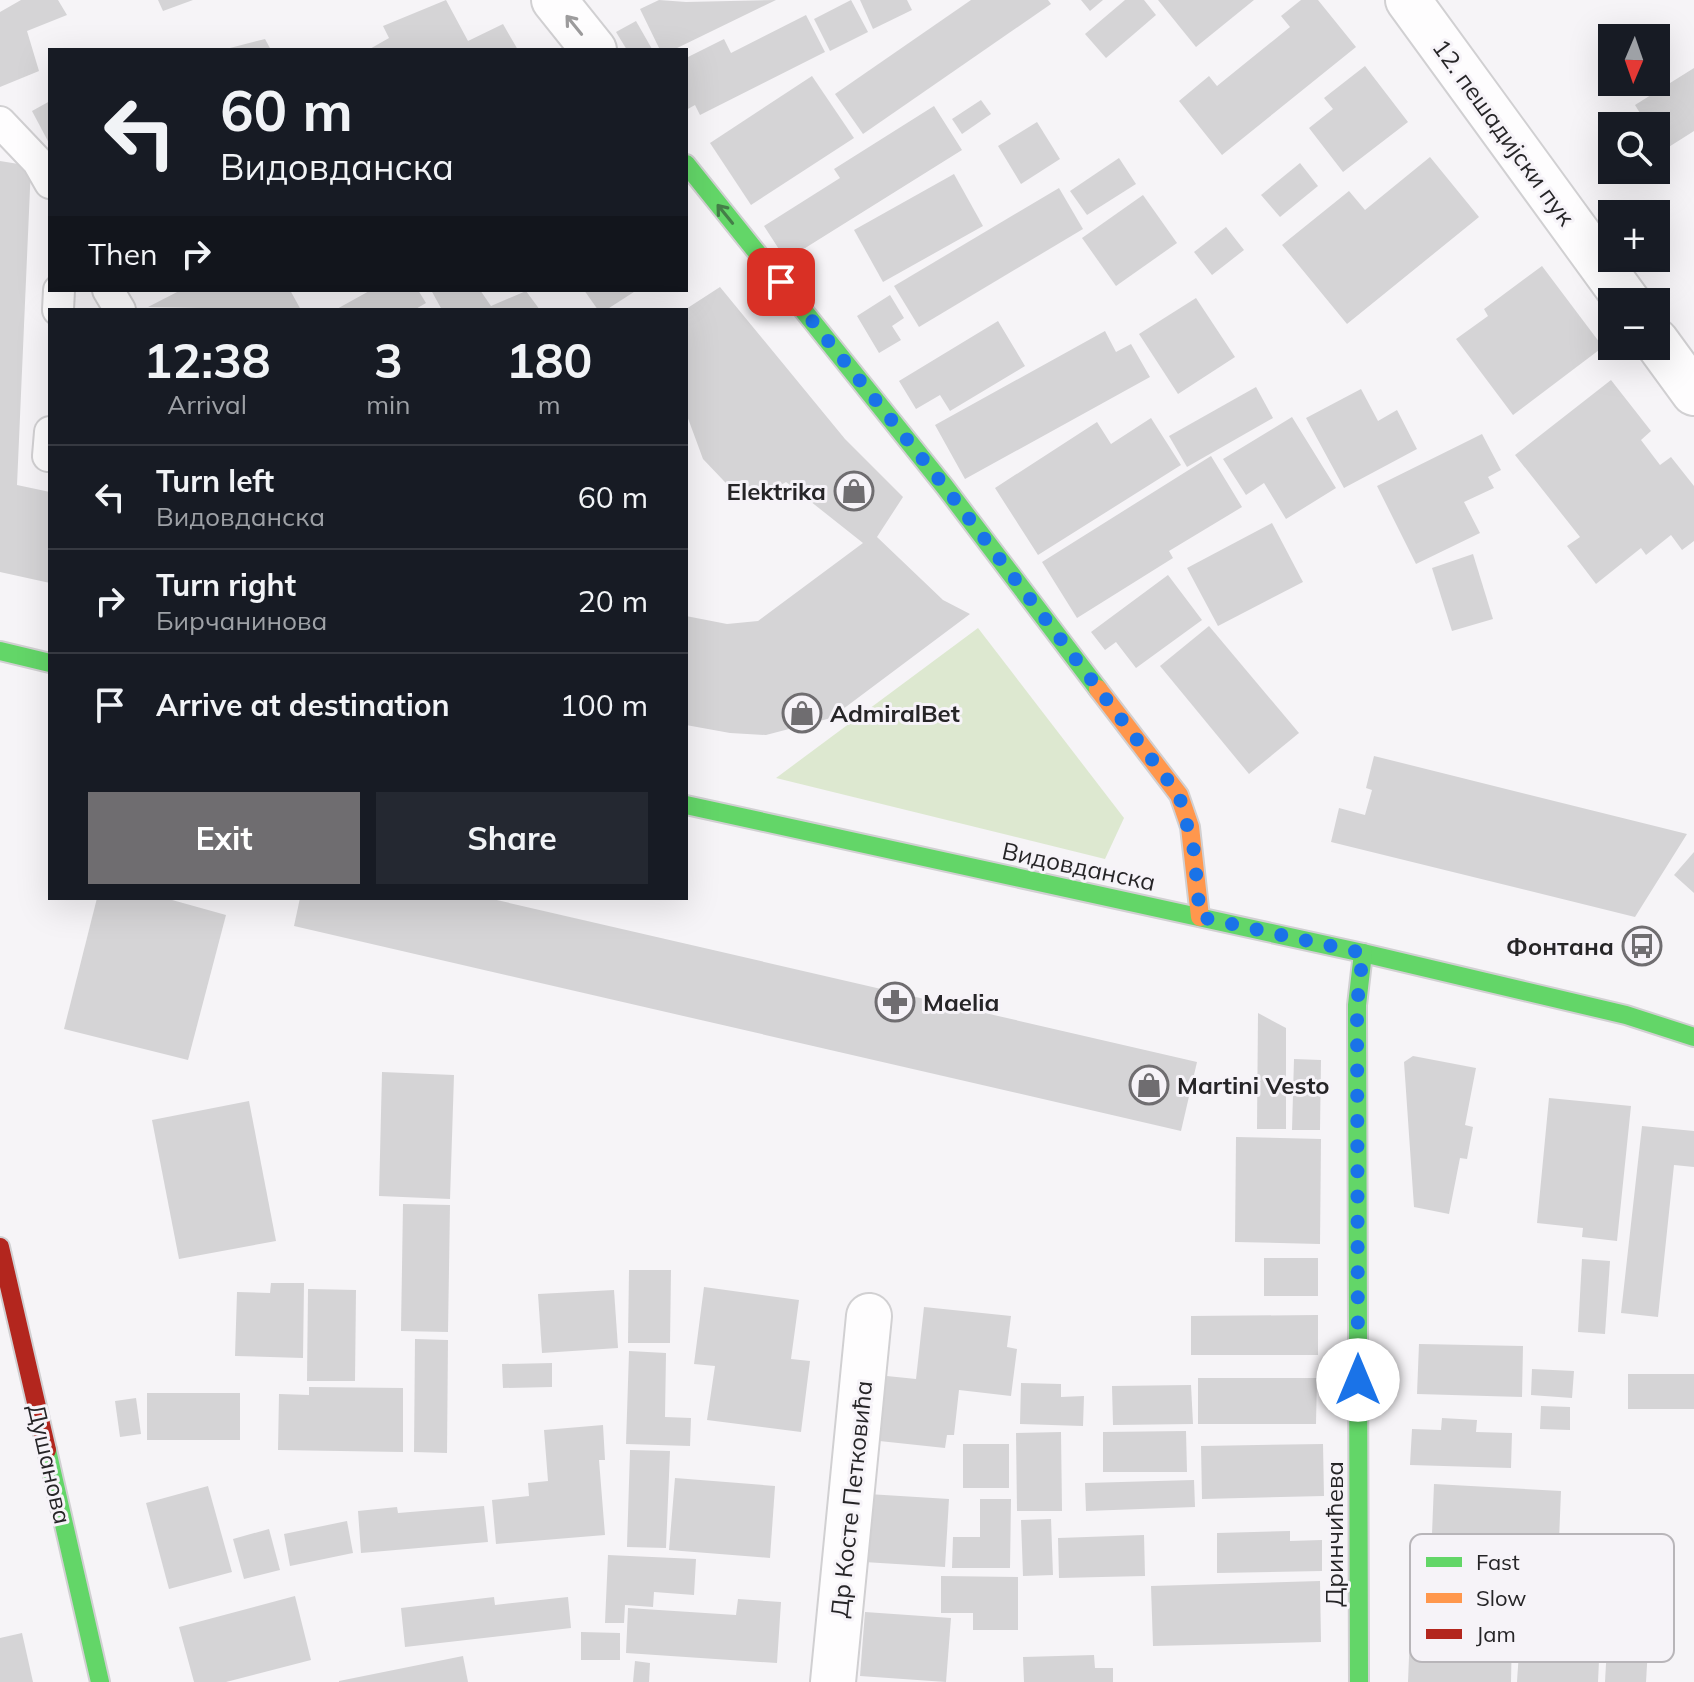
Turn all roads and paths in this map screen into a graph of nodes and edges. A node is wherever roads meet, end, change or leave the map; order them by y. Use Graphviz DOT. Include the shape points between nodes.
graph roads {
  1 [pos="554,0"];
  2 [pos="1408,0"];
  3 [pos="592,48"];
  4 [pos="0,122"];
  5 [pos="688,166"];
  6 [pos="48,180"];
  7 [pos="1618,288"];
  8 [pos="1670,360"];
  9 [pos="1694,393"];
  10 [pos="0,651"];
  11 [pos="48,663"];
  12 [pos="688,805"];
  13 [pos="1200,917"];
  14 [pos="1363,953"];
  15 [pos="1694,1037"];
  16 [pos="0,1247"];
  17 [pos="869,1316"];
  18 [pos="100,1682"];
  19 [pos="833,1682"];
  20 [pos="1359,1682"];
  3 -- 1 [label="street, one-way"];
  2 -- 7 [label="street, 12. пешадијски пук"];
  4 -- 6 [label="lane"];
  13 -- 5 [label="street, one-way" via="1192,839 1179,795 945,487"];
  8 -- 9 [label="street"];
  10 -- 11 [label="street"];
  12 -- 13 [label="street, Видовданска"];
  13 -- 14 [label="street, Видовданска"];
  14 -- 15 [label="street, Видовданска" via="1626,1015"];
  14 -- 20 [label="street, Дринчићева" via="1357,1005"];
  16 -- 18 [label="street, Душанова"];
  17 -- 19 [label="street, Др Косте Петковића"];
}
